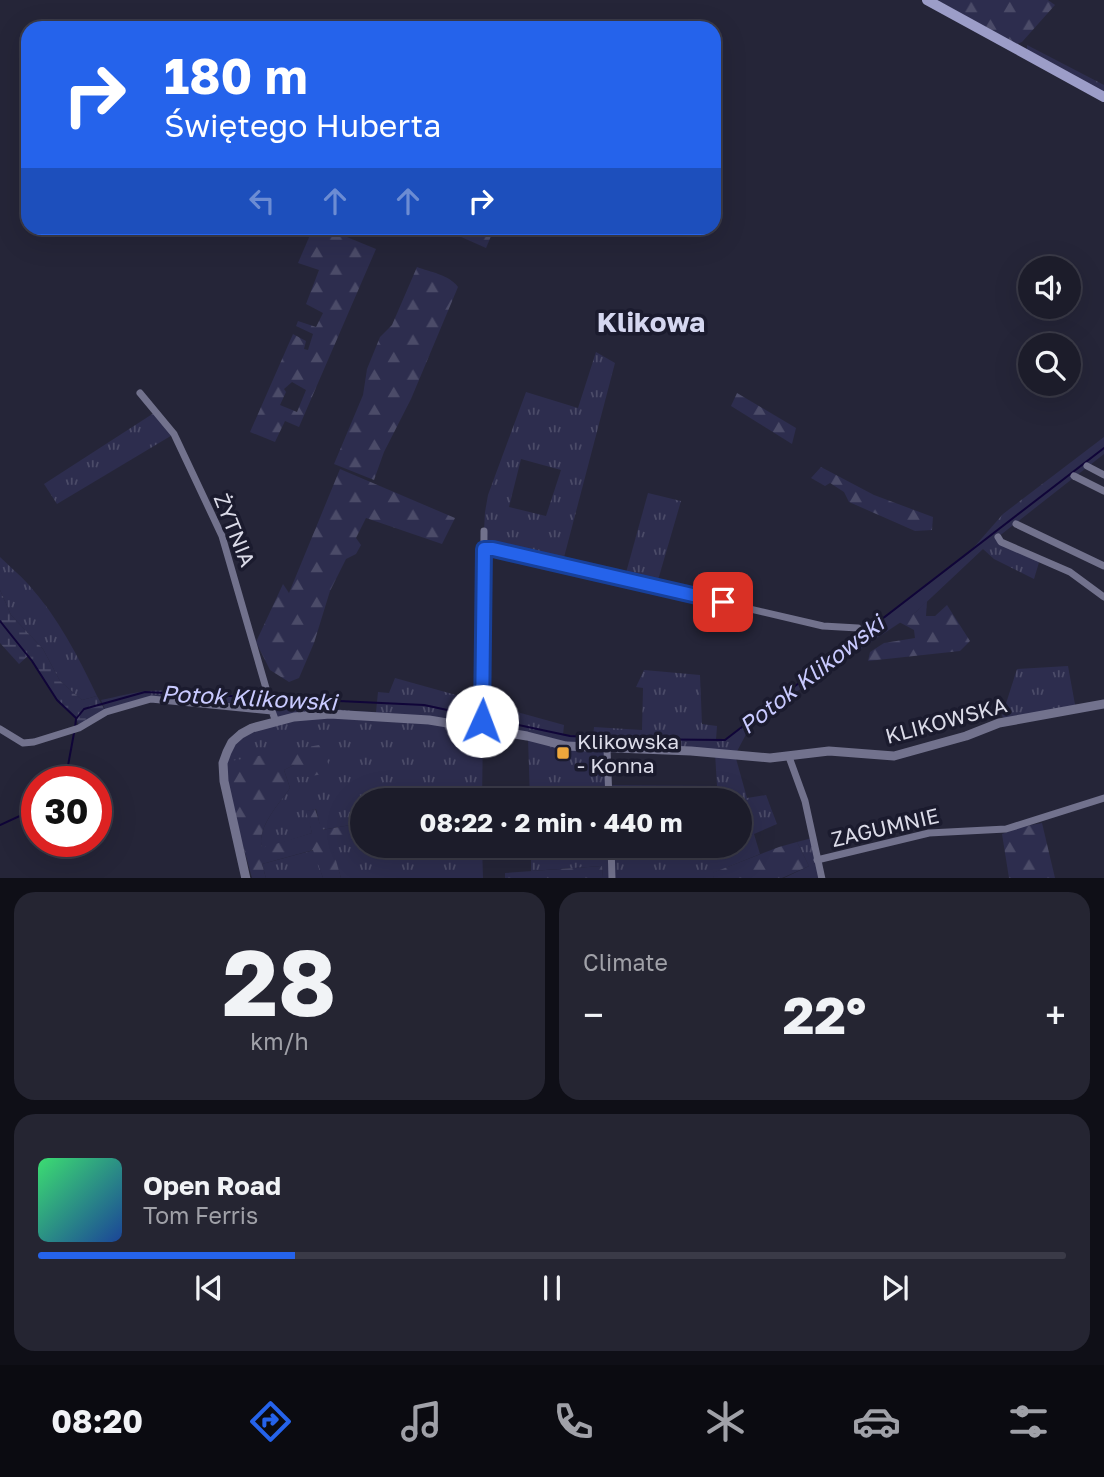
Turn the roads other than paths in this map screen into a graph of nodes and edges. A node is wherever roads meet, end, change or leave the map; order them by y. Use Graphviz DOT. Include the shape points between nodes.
graph roads {
  1 [pos="927,0"];
  2 [pos="1104,97"];
  3 [pos="139,393"];
  4 [pos="1087,466"];
  5 [pos="1104,475"];
  6 [pos="1074,476"];
  7 [pos="1104,491"];
  8 [pos="1016,524"];
  9 [pos="484,531"];
  10 [pos="998,537"];
  11 [pos="484,549"];
  12 [pos="1104,566"];
  13 [pos="1104,597"];
  14 [pos="858,628"];
  15 [pos="268,695"];
  16 [pos="1104,704"];
  17 [pos="482,721"];
  18 [pos="276,722"];
  19 [pos="0,729"];
  20 [pos="607,749"];
  21 [pos="789,757"];
  22 [pos="608,788"];
  23 [pos="1104,799"];
  24 [pos="611,858"];
  25 [pos="817,860"];
  26 [pos="246,878"];
  27 [pos="612,878"];
  28 [pos="822,878"];
  1 -- 2 [label="main road"];
  3 -- 15 [label="street, ŻYTNIA" via="174,434 222,536"];
  4 -- 5 [label="street"];
  6 -- 7 [label="street"];
  8 -- 12 [label="street"];
  9 -- 11 [label="street"];
  10 -- 13 [label="street" via="1070,572"];
  11 -- 14 [label="street" via="823,626"];
  11 -- 17 [label="street"];
  16 -- 21 [label="street, KLIKOWSKA" via="999,723 894,755 829,751"];
  17 -- 18 [label="street, KLIKOWSKA" via="330,715"];
  17 -- 20 [label="street, KLIKOWSKA" via="566,746"];
  18 -- 19 [label="street" via="272,711 151,699 106,712 48,739 23,743"];
  18 -- 26 [label="street, KLIKOWSKA" via="241,734 232,742 223,764"];
  20 -- 21 [label="street, KLIKOWSKA"];
  20 -- 22 [label="street"];
  21 -- 25 [label="street, ZAGUMNIE" via="805,801"];
  23 -- 25 [label="street, ZAGUMNIE" via="1006,829 929,833"];
  24 -- 27 [label="street"];
  25 -- 28 [label="street"];
}
